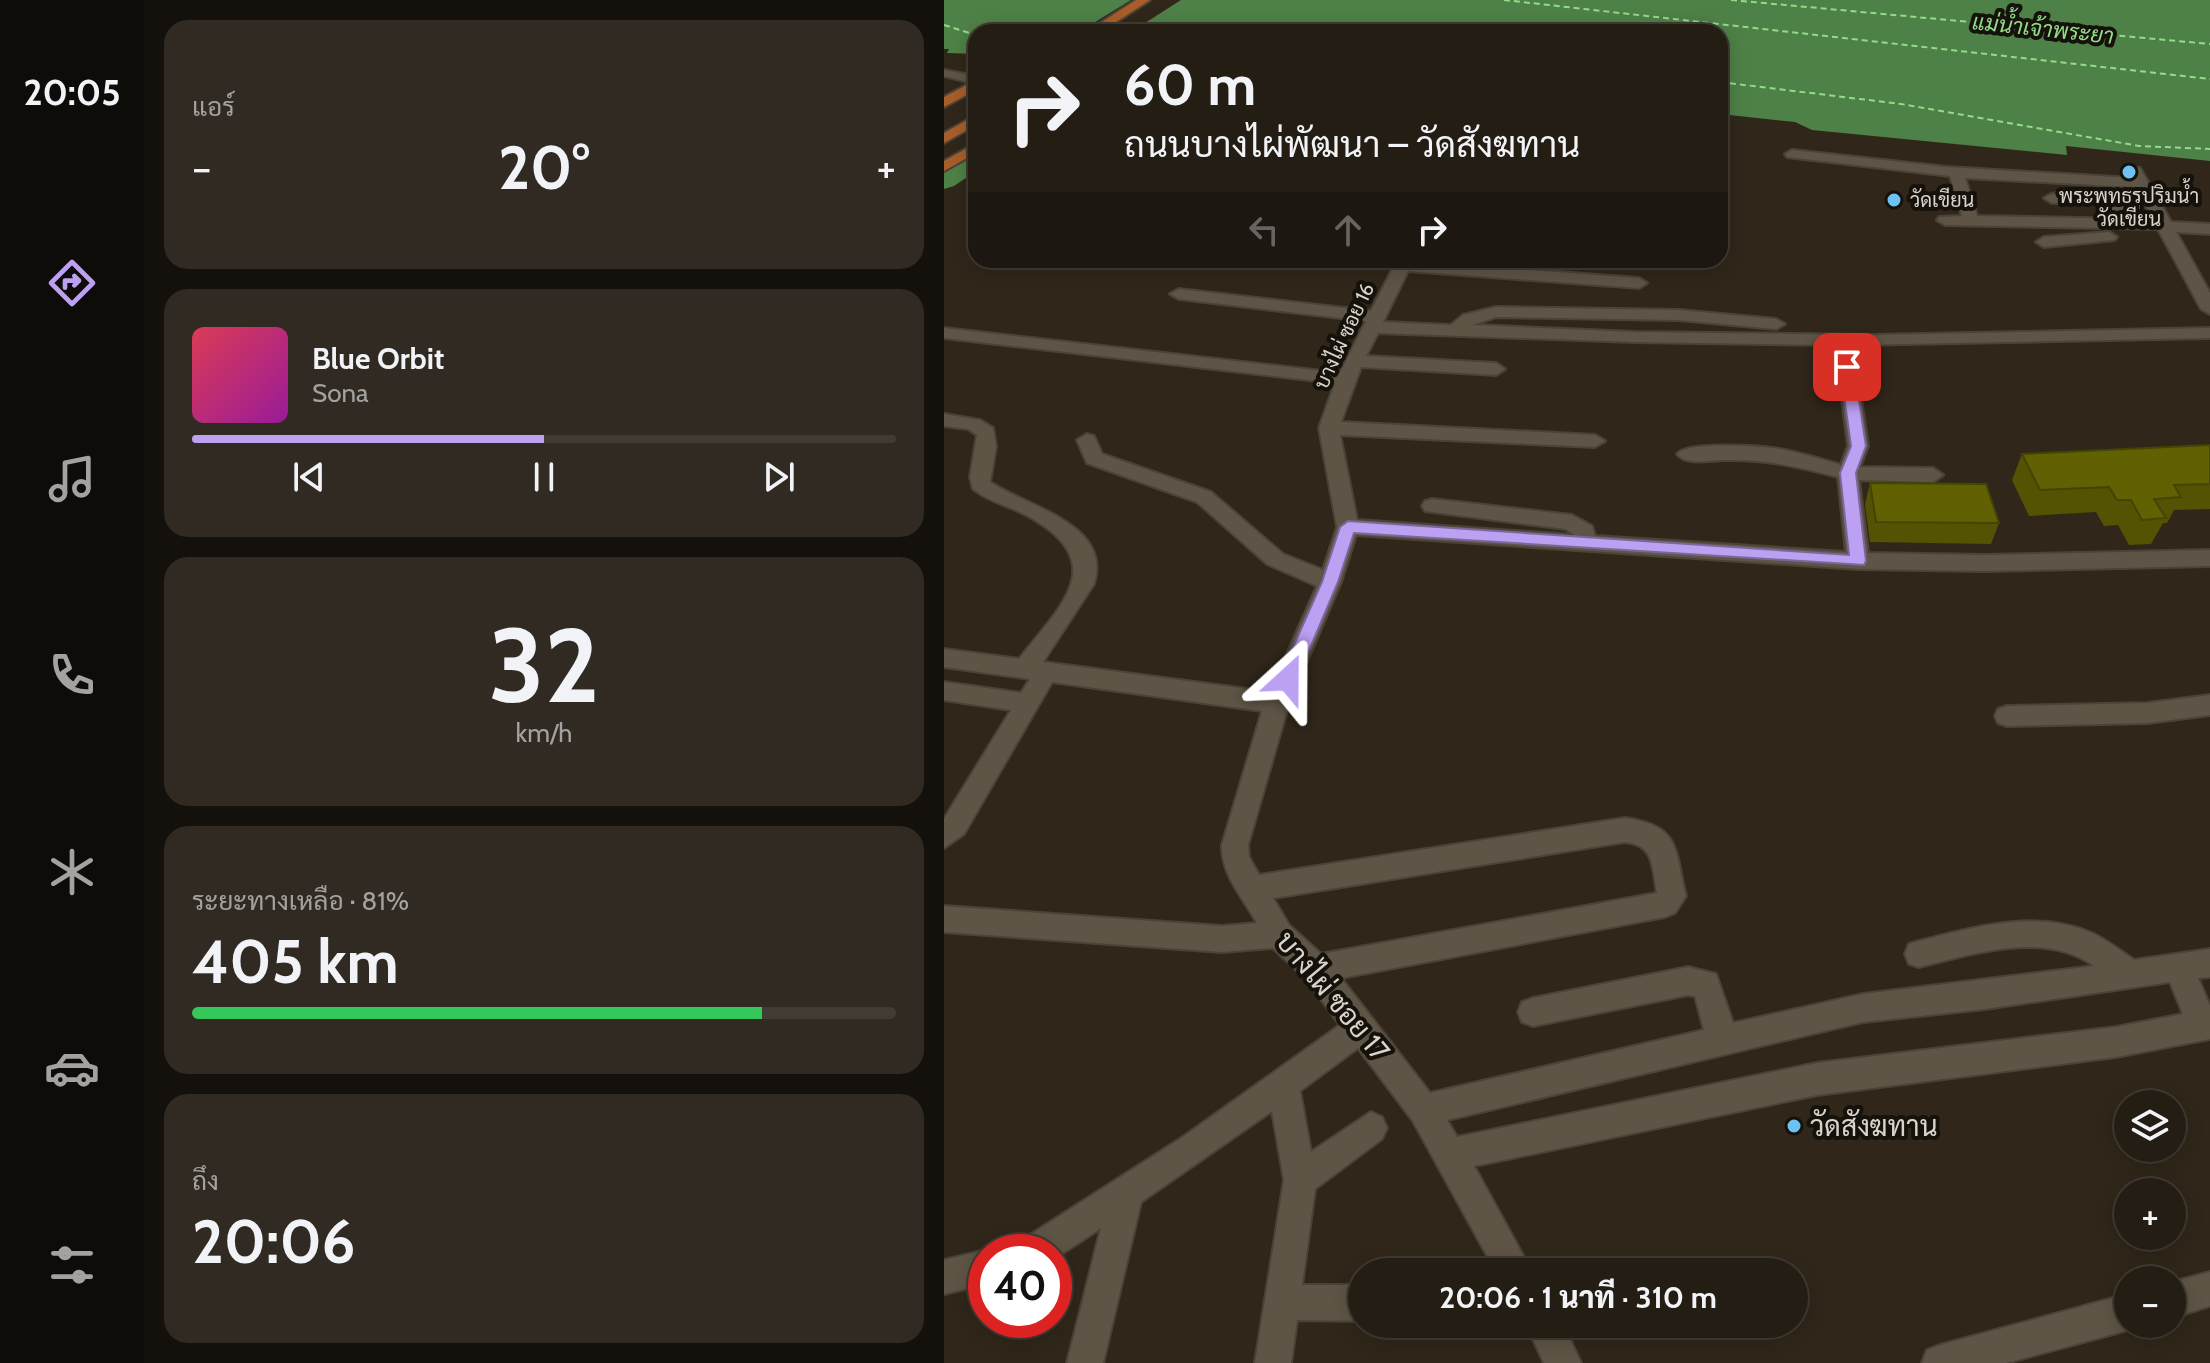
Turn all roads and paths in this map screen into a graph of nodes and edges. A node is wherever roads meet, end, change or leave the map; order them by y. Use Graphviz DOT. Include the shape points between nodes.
graph roads {
  1 [pos="1149,4"];
  2 [pos="1108,24"];
  3 [pos="1125,24"];
  4 [pos="949,73"];
  5 [pos="968,83"];
  6 [pos="968,86"];
  7 [pos="968,88"];
  8 [pos="944,89"];
  9 [pos="944,103"];
  10 [pos="968,107"];
  11 [pos="944,122"];
  12 [pos="968,124"];
  13 [pos="944,139"];
  14 [pos="968,152"];
  15 [pos="1792,154"];
  16 [pos="944,167"];
  17 [pos="1956,172"];
  18 [pos="2043,179"];
  19 [pos="2052,198"];
  20 [pos="1945,220"];
  21 [pos="1971,221"];
  22 [pos="2062,223"];
  23 [pos="2124,223"];
  24 [pos="2145,223"];
  25 [pos="2164,226"];
  26 [pos="2210,229"];
  27 [pos="2044,242"];
  28 [pos="1401,268"];
  29 [pos="1462,268"];
  30 [pos="1639,283"];
  31 [pos="1179,294"];
  32 [pos="2210,309"];
  33 [pos="1577,313"];
  34 [pos="1679,315"];
  35 [pos="1375,322"];
  36 [pos="1455,330"];
  37 [pos="1783,331"];
  38 [pos="944,333"];
  39 [pos="2210,333"];
  40 [pos="1574,335"];
  41 [pos="1685,338"];
  42 [pos="1838,339"];
  43 [pos="1355,361"];
  44 [pos="1496,369"];
  45 [pos="1346,379"];
  46 [pos="944,420"];
  47 [pos="1329,428"];
  48 [pos="1087,440"];
  49 [pos="1595,441"];
  50 [pos="1687,454"];
  51 [pos="1848,473"];
  52 [pos="1933,475"];
  53 [pos="1432,506"];
  54 [pos="1348,527"];
  55 [pos="1585,545"];
  56 [pos="2210,558"];
  57 [pos="1858,561"];
  58 [pos="1330,582"];
  59 [pos="944,658"];
  60 [pos="1036,670"];
  61 [pos="944,691"];
  62 [pos="1027,703"];
  63 [pos="1277,703"];
  64 [pos="2210,705"];
  65 [pos="2007,716"];
  66 [pos="944,836"];
  67 [pos="1250,889"];
  68 [pos="944,919"];
  69 [pos="1279,934"];
  70 [pos="1919,954"];
  71 [pos="2210,963"];
  72 [pos="2178,967"];
  73 [pos="1316,969"];
  74 [pos="2129,973"];
  75 [pos="1533,1012"];
  76 [pos="2207,1024"];
  77 [pos="1362,1027"];
  78 [pos="1722,1039"];
  79 [pos="1283,1084"];
  80 [pos="1424,1110"];
  81 [pos="1371,1128"];
  82 [pos="1450,1155"];
  83 [pos="1300,1180"];
  84 [pos="1127,1192"];
  85 [pos="1062,1234"];
  86 [pos="1507,1258"];
  87 [pos="968,1271"];
  88 [pos="944,1277"];
  89 [pos="2210,1289"];
  90 [pos="2186,1296"];
  91 [pos="1282,1302"];
  92 [pos="1348,1303"];
  93 [pos="2114,1316"];
  94 [pos="1551,1338"];
  95 [pos="1085,1363"];
  96 [pos="1273,1363"];
  97 [pos="1563,1363"];
  98 [pos="1940,1363"];
  1 -- 2 [label="main road"];
  1 -- 3 [label="main road"];
  4 -- 5 [label="street"];
  6 -- 8 [label="street"];
  7 -- 9 [label="main road"];
  10 -- 11 [label="main road"];
  12 -- 13 [label="main road"];
  14 -- 16 [label="main road"];
  15 -- 17 [label="street"];
  17 -- 18 [label="street"];
  17 -- 21 [label="street"];
  18 -- 19 [label="street"];
  18 -- 25 [label="street" via="2138,177"];
  19 -- 22 [label="street"];
  19 -- 24 [label="street" via="2105,198"];
  20 -- 21 [label="street"];
  21 -- 22 [label="street"];
  22 -- 23 [label="street"];
  23 -- 24 [label="street"];
  23 -- 27 [label="street" via="2117,236"];
  24 -- 25 [label="street"];
  25 -- 26 [label="street"];
  25 -- 32 [label="street"];
  28 -- 35 [label="street, บางไผ่ ซอย 16"];
  29 -- 30 [label="street"];
  31 -- 35 [label="street"];
  33 -- 34 [label="street"];
  33 -- 36 [label="street" via="1483,314"];
  33 -- 40 [label="street"];
  34 -- 37 [label="street"];
  34 -- 41 [label="street"];
  35 -- 36 [label="street"];
  35 -- 43 [label="street, บางไผ่ ซอย 16"];
  36 -- 40 [label="street"];
  37 -- 41 [label="street"];
  37 -- 42 [label="street"];
  38 -- 45 [label="street"];
  39 -- 42 [label="street"];
  40 -- 41 [label="street"];
  42 -- 51 [label="street" via="1858,446"];
  43 -- 44 [label="street"];
  43 -- 45 [label="street, บางไผ่ ซอย 16"];
  45 -- 47 [label="street, บางไผ่ ซอย 16"];
  46 -- 60 [label="street" via="973,424 986,432 980,484 1061,526 1083,557 1086,576"];
  47 -- 49 [label="street"];
  47 -- 54 [label="street, บางไผ่ ซอย 16"];
  48 -- 58 [label="street" via="1094,458 1204,497 1275,559"];
  50 -- 51 [label="street" via="1782,456"];
  51 -- 52 [label="street"];
  51 -- 57 [label="street"];
  53 -- 55 [label="street" via="1572,522 1584,531"];
  54 -- 55 [label="street"];
  54 -- 58 [label="street, บางไผ่ ซอย 17"];
  55 -- 57 [label="street"];
  56 -- 57 [label="street"];
  58 -- 63 [label="street, บางไผ่ ซอย 17"];
  59 -- 60 [label="street"];
  60 -- 62 [label="street"];
  60 -- 63 [label="street"];
  61 -- 62 [label="street"];
  62 -- 66 [label="street" via="955,826"];
  63 -- 67 [label="street, บางไผ่ ซอย 17" via="1235,845 1235,859"];
  64 -- 65 [label="street" via="2148,713"];
  67 -- 69 [label="street, บางไผ่ ซอย 17"];
  67 -- 73 [label="street" via="1625,830 1648,833 1660,845 1672,896 1665,904"];
  68 -- 69 [label="street" via="1222,939"];
  69 -- 73 [label="street, บางไผ่ ซอย 17"];
  70 -- 74 [label="street" via="1987,938 2038,936 2076,940"];
  71 -- 72 [label="street"];
  72 -- 74 [label="street"];
  72 -- 76 [label="street"];
  73 -- 77 [label="street, บางไผ่ ซอย 17"];
  74 -- 78 [label="street" via="1863,1008"];
  75 -- 78 [label="street" via="1688,981 1706,984"];
  76 -- 82 [label="street" via="2116,1042 1817,1079"];
  77 -- 79 [label="street"];
  77 -- 80 [label="street, บางไผ่ ซอย 17"];
  78 -- 80 [label="street"];
  79 -- 83 [label="street"];
  79 -- 84 [label="street"];
  80 -- 82 [label="street, บางไผ่ ซอย 17"];
  81 -- 83 [label="street"];
  82 -- 86 [label="street, บางไผ่ ซอย 17"];
  83 -- 91 [label="street"];
  84 -- 85 [label="street"];
  84 -- 95 [label="street"];
  87 -- 88 [label="street"];
  89 -- 90 [label="street"];
  91 -- 92 [label="street"];
  91 -- 96 [label="street"];
  93 -- 98 [label="street"];
  94 -- 97 [label="street"];
}
